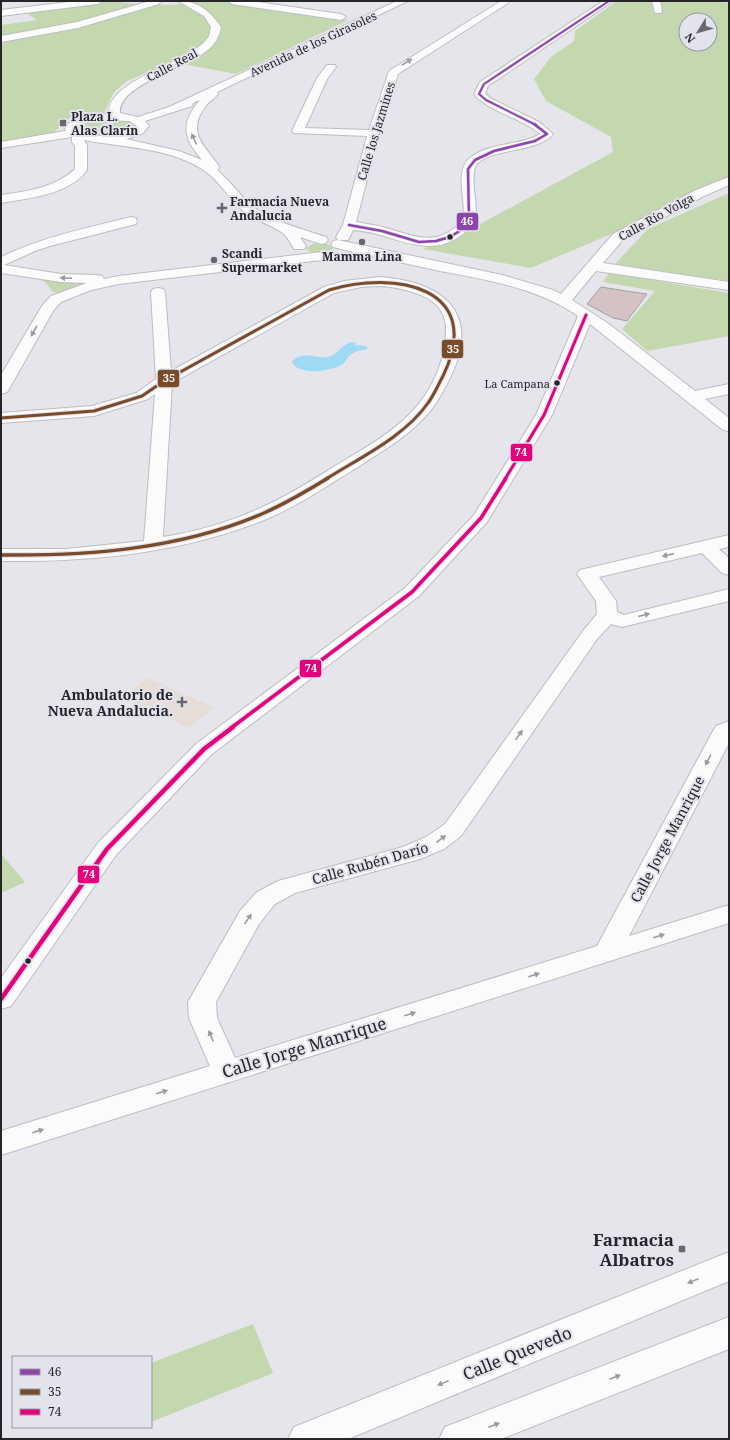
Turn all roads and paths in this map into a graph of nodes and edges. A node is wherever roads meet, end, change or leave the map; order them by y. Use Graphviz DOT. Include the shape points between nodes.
graph roads {
  1 [pos="98,1"];
  2 [pos="232,1"];
  3 [pos="404,1"];
  4 [pos="507,1"];
  5 [pos="609,1"];
  6 [pos="656,1"];
  7 [pos="168,2"];
  8 [pos="658,11"];
  9 [pos="1,12"];
  10 [pos="341,17"];
  11 [pos="1,39"];
  12 [pos="331,67"];
  13 [pos="243,76"];
  14 [pos="206,98"];
  15 [pos="173,108"];
  16 [pos="115,116"];
  17 [pos="138,120"];
  18 [pos="373,133"];
  19 [pos="131,135"];
  20 [pos="77,138"];
  21 [pos="102,139"];
  22 [pos="1,145"];
  23 [pos="145,146"];
  24 [pos="213,172"];
  25 [pos="729,181"];
  26 [pos="1,199"];
  27 [pos="131,221"];
  28 [pos="349,225"];
  29 [pos="279,226"];
  30 [pos="299,247"];
  31 [pos="329,247"];
  32 [pos="249,265"];
  33 [pos="593,266"];
  34 [pos="4,267"];
  35 [pos="188,272"];
  36 [pos="119,280"];
  37 [pos="729,286"];
  38 [pos="158,292"];
  39 [pos="56,298"];
  40 [pos="563,301"];
  41 [pos="586,315"];
  42 [pos="164,382"];
  43 [pos="729,389"];
  44 [pos="6,396"];
  45 [pos="691,396"];
  46 [pos="44,414"];
  47 [pos="1,418"];
  48 [pos="729,426"];
  49 [pos="729,541"];
  50 [pos="153,544"];
  51 [pos="706,546"];
  52 [pos="1,555"];
  53 [pos="729,569"];
  54 [pos="729,595"];
  55 [pos="607,616"];
  56 [pos="729,728"];
  57 [pos="729,914"];
  58 [pos="607,952"];
  59 [pos="1,999"];
  60 [pos="226,1071"];
  61 [pos="1,1143"];
  62 [pos="729,1266"];
  63 [pos="729,1333"];
  64 [pos="306,1439"];
  65 [pos="457,1439"];
  1 -- 9 [label="street"];
  2 -- 10 [label="street"];
  3 -- 13 [label="street, Avenida de los Girasoles"];
  18 -- 4 [label="street, Calle los Jazmines, one-way" via="393,73"];
  5 -- 28 [label="street" via="484,84 479,94 486,100 535,124 547,134 535,141 475,160 468,169 469,219 461,230 436,241 419,242"];
  6 -- 8 [label="street"];
  7 -- 11 [label="street" via="78,25"];
  7 -- 16 [label="street, Calle Real" via="204,11 213,19 215,34 208,45 192,56 129,88 115,107"];
  12 -- 18 [label="street" via="322,78 298,131"];
  13 -- 14 [label="street, Avenida de los Girasoles"];
  13 -- 15 [label="street, Avenida de los Girasoles"];
  14 -- 15 [label="street, Avenida de los Girasoles"];
  24 -- 14 [label="street, Avenida de los Girasoles, one-way" via="213,166 191,134 194,115"];
  15 -- 17 [label="street, Avenida de los Girasoles"];
  16 -- 17 [label="street"];
  16 -- 20 [label="street" via="92,118 76,123 70,130"];
  17 -- 19 [label="street" via="144,126"];
  18 -- 28 [label="street, Calle los Jazmines"];
  19 -- 21 [label="street"];
  19 -- 23 [label="street" via="131,139"];
  20 -- 21 [label="street"];
  20 -- 22 [label="street"];
  20 -- 26 [label="street" via="81,170 69,181 35,193"];
  21 -- 23 [label="street"];
  23 -- 24 [label="street" via="179,156"];
  24 -- 29 [label="street" via="252,212"];
  25 -- 33 [label="street, Calle Río Volga" via="700,193 621,235"];
  27 -- 34 [label="street" via="30,248"];
  28 -- 31 [label="street, Calle los Jazmines" via="344,236"];
  29 -- 30 [label="street" via="293,236"];
  29 -- 31 [label="street"];
  30 -- 31 [label="street" via="307,242"];
  30 -- 32 [label="street"];
  31 -- 32 [label="street"];
  31 -- 40 [label="street" via="517,282"];
  32 -- 35 [label="street"];
  33 -- 37 [label="street"];
  33 -- 40 [label="street, Calle Río Volga"];
  36 -- 34 [label="street, one-way" via="61,278"];
  34 -- 39 [label="street" via="38,283"];
  35 -- 36 [label="street"];
  35 -- 38 [label="street"];
  36 -- 38 [label="street"];
  36 -- 39 [label="street" via="87,287"];
  38 -- 42 [label="street"];
  39 -- 44 [label="street, one-way" via="47,309"];
  40 -- 41 [label="street"];
  41 -- 45 [label="street"];
  41 -- 59 [label="street" via="544,415 481,518 412,592 204,749 107,849"];
  42 -- 46 [label="street" via="142,396 94,411"];
  42 -- 50 [label="street"];
  42 -- 50 [label="street" via="339,286 375,282 415,287 428,291 439,300 453,321 452,355 428,402 406,426 357,460 290,500 261,514 206,534"];
  43 -- 45 [label="street"];
  44 -- 46 [label="street"];
  45 -- 48 [label="street"];
  46 -- 47 [label="street"];
  49 -- 51 [label="street"];
  50 -- 52 [label="street" via="66,554"];
  51 -- 53 [label="street"];
  51 -- 55 [label="street, one-way" via="587,574 606,601"];
  55 -- 54 [label="street, one-way" via="622,621"];
  60 -- 55 [label="street, Calle Rubén Darío, one-way" via="203,1018 202,1002 249,918 266,898 287,887 411,852 435,843 453,830 590,635"];
  56 -- 58 [label="street, Calle Jorge Manrique, one-way" via="724,731"];
  58 -- 57 [label="street, Calle Jorge Manrique, one-way"];
  60 -- 58 [label="street, Calle Jorge Manrique, one-way"];
  61 -- 60 [label="street, Calle Jorge Manrique, one-way"];
  62 -- 64 [label="street, Calle Quevedo, one-way"];
  65 -- 63 [label="street, one-way"];
}
